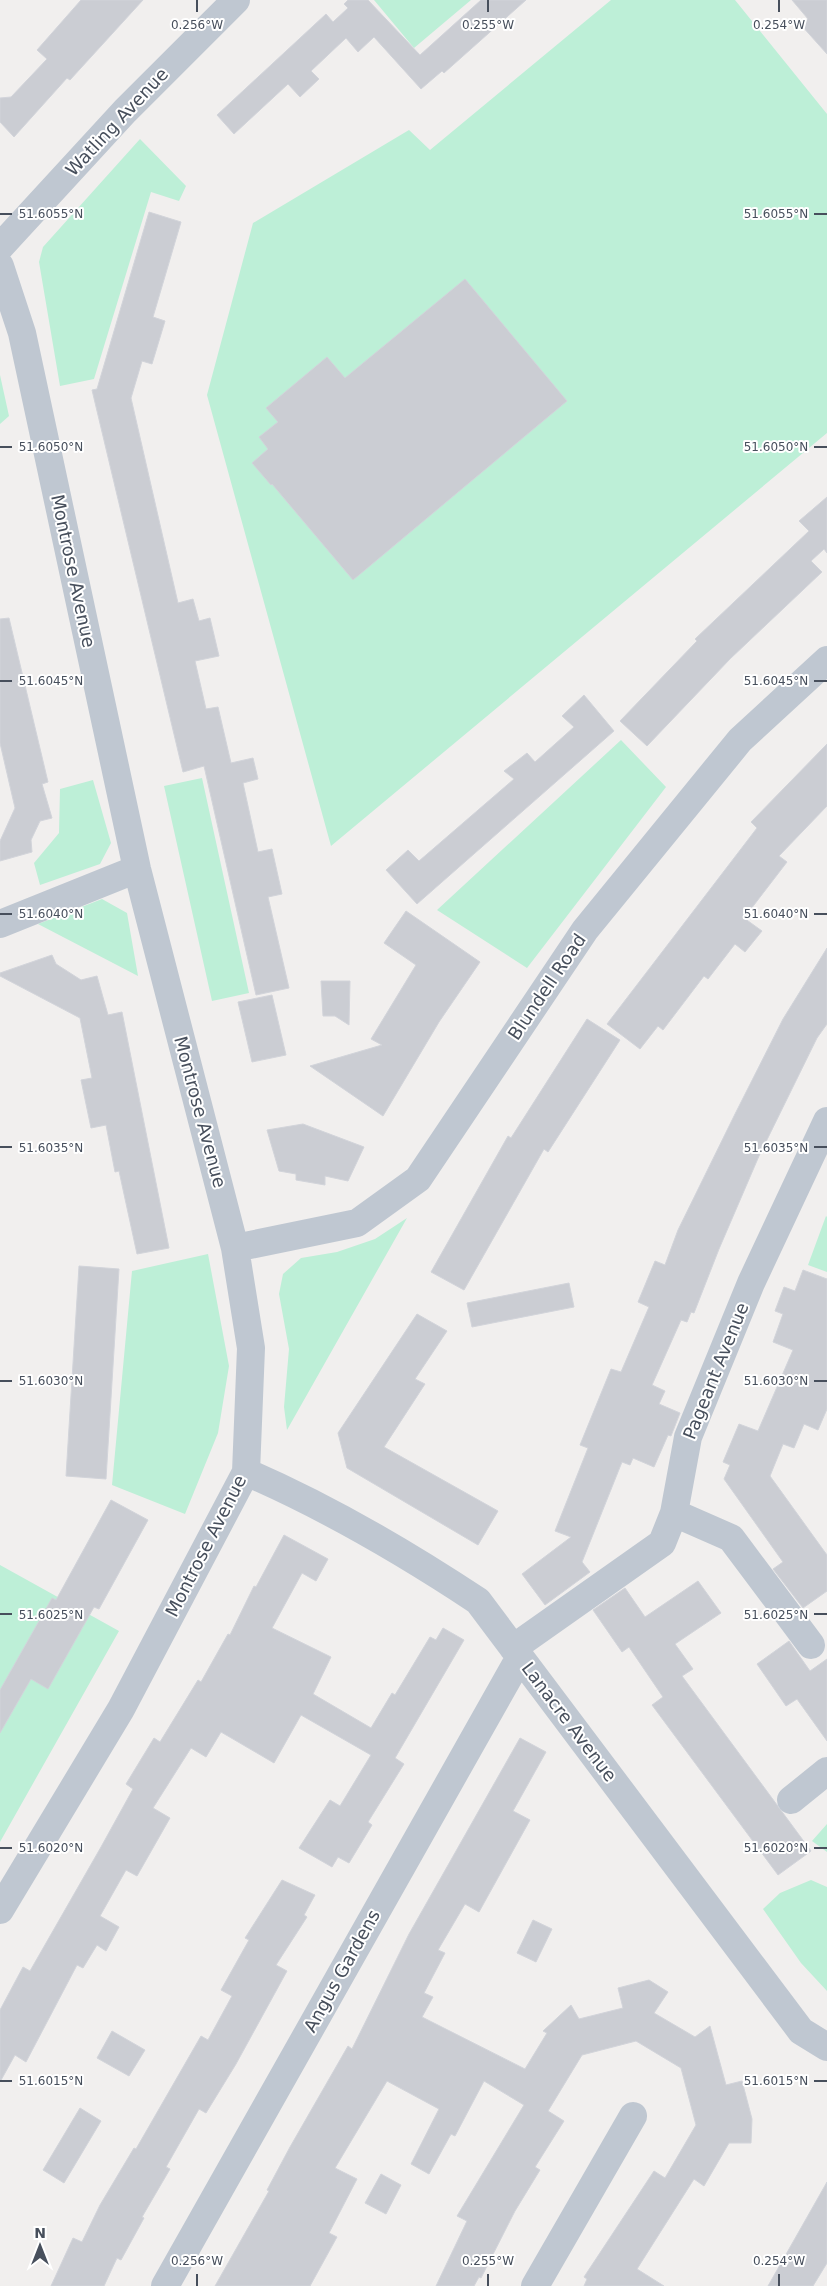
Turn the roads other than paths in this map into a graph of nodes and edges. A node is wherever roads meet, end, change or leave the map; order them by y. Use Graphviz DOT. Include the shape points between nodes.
graph roads {
  1 [pos="236,0"];
  2 [pos="0,247"];
  3 [pos="0,266"];
  4 [pos="827,660"];
  5 [pos="137,869"];
  6 [pos="0,924"];
  7 [pos="827,1121"];
  8 [pos="235,1248"];
  9 [pos="246,1472"];
  10 [pos="674,1513"];
  11 [pos="811,1645"];
  12 [pos="517,1652"];
  13 [pos="827,1771"];
  14 [pos="791,1800"];
  15 [pos="0,1910"];
  16 [pos="827,2048"];
  17 [pos="633,2116"];
  18 [pos="165,2286"];
  19 [pos="535,2286"];
  1 -- 2 [label="street, Watling Avenue" via="125,112"];
  3 -- 5 [label="street, Montrose Avenue" via="22,333"];
  4 -- 8 [label="street, Blundell Road" via="740,740 585,930 418,1179 357,1223"];
  5 -- 6 [label="street"];
  5 -- 8 [label="street, Montrose Avenue"];
  7 -- 10 [label="street, Pageant Avenue" via="751,1283 688,1437"];
  8 -- 9 [label="street, Montrose Avenue" via="251,1348"];
  9 -- 12 [label="street, Lanacre Avenue" via="289,1491 423,1565 478,1601"];
  9 -- 15 [label="street, Montrose Avenue" via="121,1709"];
  10 -- 11 [label="street" via="731,1538"];
  10 -- 12 [label="street, Pageant Avenue" via="662,1543"];
  12 -- 16 [label="street, Lanacre Avenue" via="801,2031"];
  12 -- 18 [label="street, Angus Gardens"];
  13 -- 14 [label="street"];
  17 -- 19 [label="street"];
}
